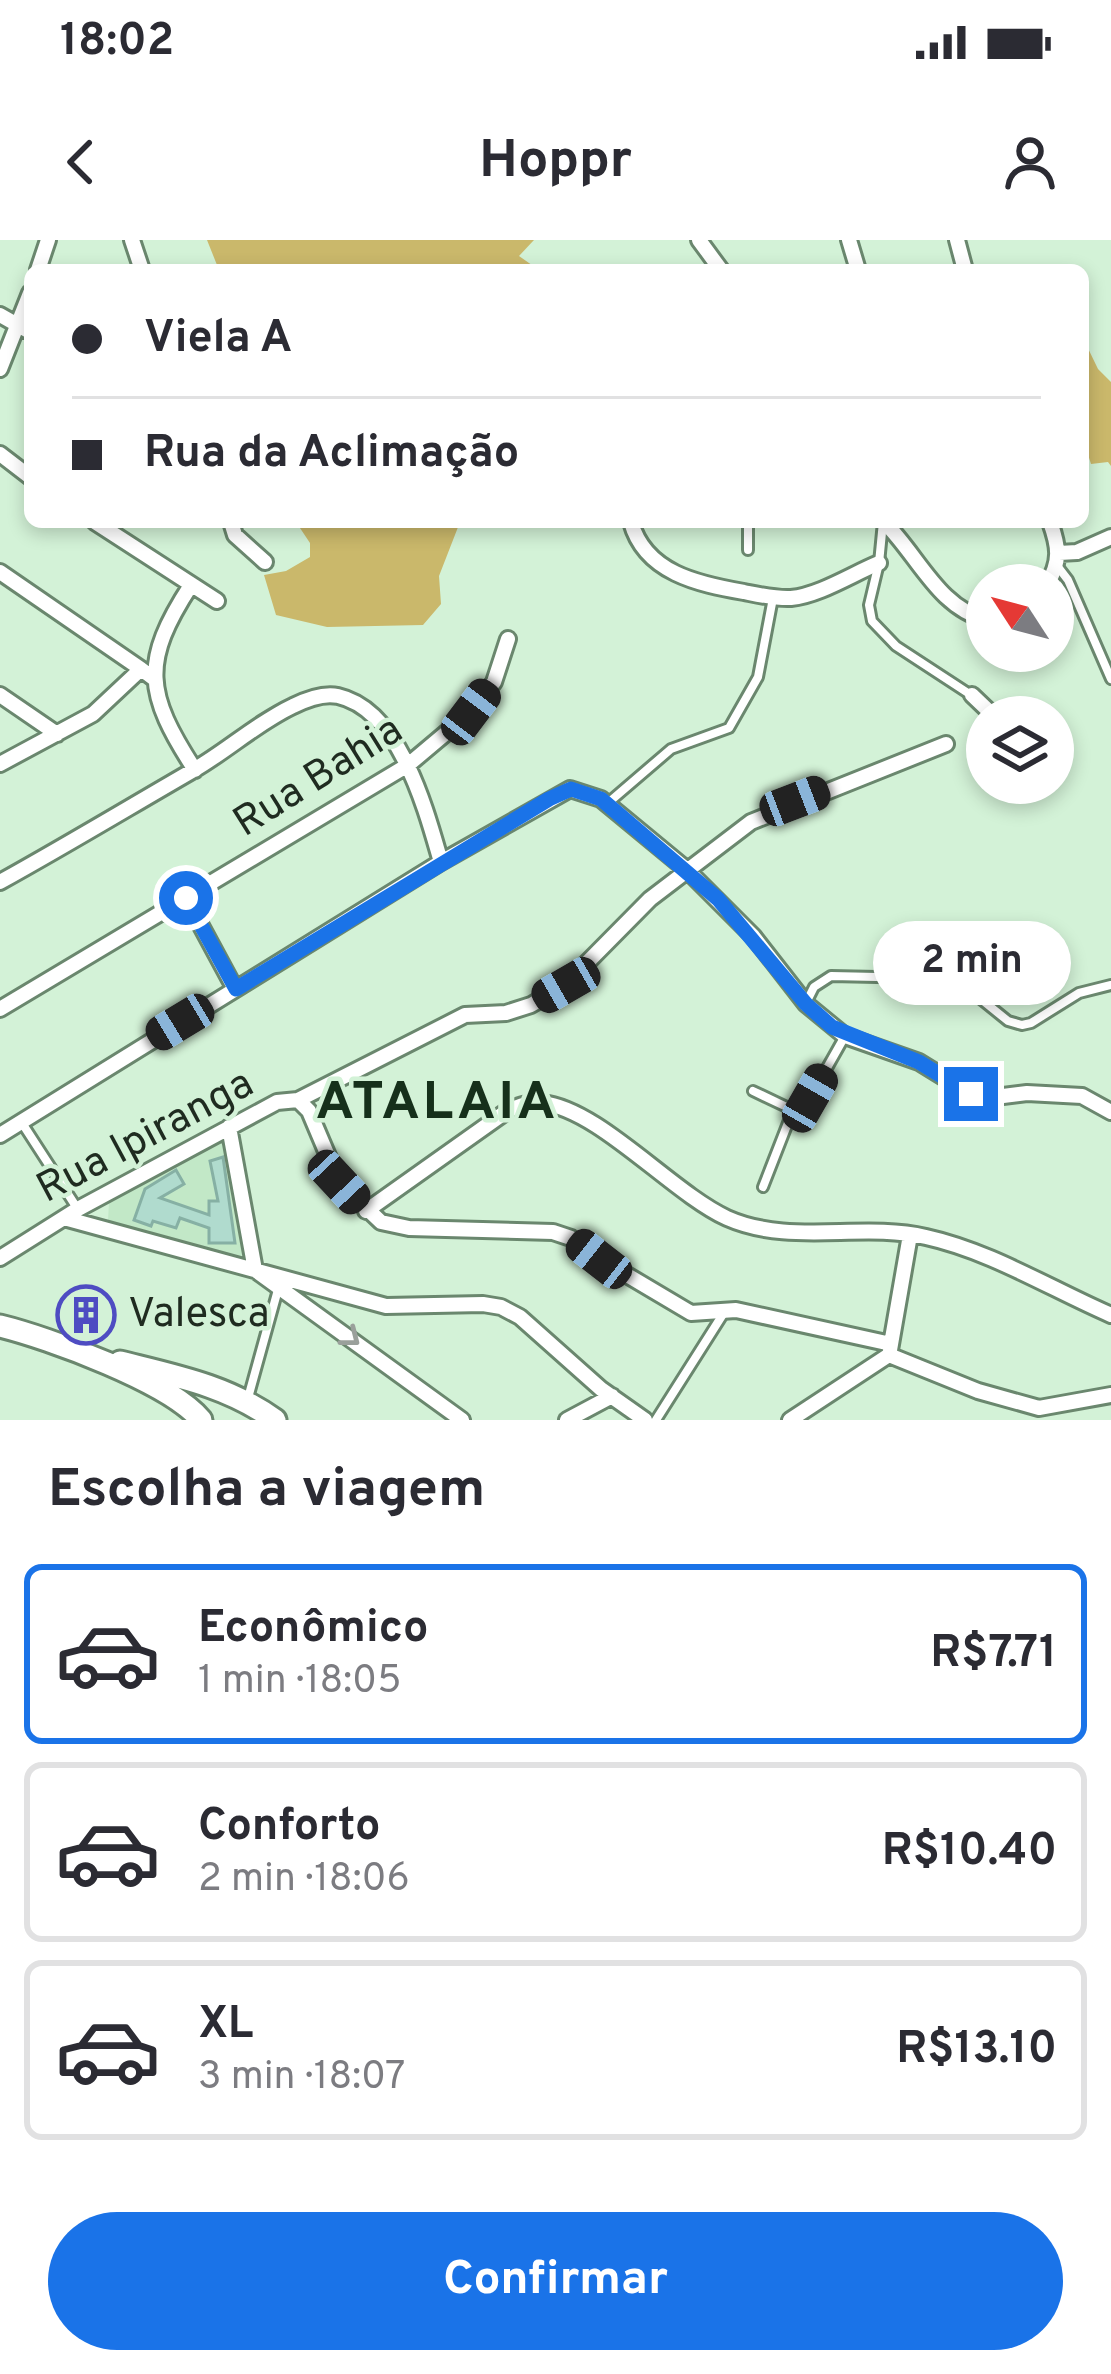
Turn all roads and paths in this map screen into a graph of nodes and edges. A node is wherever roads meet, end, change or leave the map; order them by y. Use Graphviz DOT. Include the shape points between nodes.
graph roads {
  1 [pos="0,314"];
  2 [pos="24,329"];
  3 [pos="0,369"];
  4 [pos="0,454"];
  5 [pos="24,472"];
  6 [pos="104,528"];
  7 [pos="233,528"];
  8 [pos="634,528"];
  9 [pos="748,528"];
  10 [pos="882,528"];
  11 [pos="890,528"];
  12 [pos="1051,528"];
  13 [pos="1111,537"];
  14 [pos="748,550"];
  15 [pos="1059,560"];
  16 [pos="265,562"];
  17 [pos="879,562"];
  18 [pos="1057,564"];
  19 [pos="0,572"];
  20 [pos="191,585"];
  21 [pos="773,597"];
  22 [pos="217,601"];
  23 [pos="966,611"];
  24 [pos="508,639"];
  25 [pos="147,674"];
  26 [pos="1111,679"];
  27 [pos="0,695"];
  28 [pos="972,695"];
  29 [pos="57,734"];
  30 [pos="946,744"];
  31 [pos="0,764"];
  32 [pos="408,765"];
  33 [pos="195,770"];
  34 [pos="607,804"];
  35 [pos="441,862"];
  36 [pos="687,870"];
  37 [pos="0,882"];
  38 [pos="186,898"];
  39 [pos="1111,986"];
  40 [pos="236,989"];
  41 [pos="806,1004"];
  42 [pos="0,1009"];
  43 [pos="845,1036"];
  44 [pos="753,1091"];
  45 [pos="298,1100"];
  46 [pos="793,1110"];
  47 [pos="1111,1112"];
  48 [pos="22,1123"];
  49 [pos="229,1126"];
  50 [pos="0,1135"];
  51 [pos="763,1187"];
  52 [pos="78,1209"];
  53 [pos="366,1211"];
  54 [pos="64,1218"];
  55 [pos="910,1235"];
  56 [pos="0,1258"];
  57 [pos="255,1270"];
  58 [pos="279,1286"];
  59 [pos="725,1311"];
  60 [pos="1111,1315"];
  61 [pos="0,1326"];
  62 [pos="890,1350"];
  63 [pos="99,1359"];
  64 [pos="211,1384"];
  65 [pos="1111,1395"];
  66 [pos="612,1396"];
  67 [pos="247,1400"];
  68 [pos="198,1416"];
  69 [pos="275,1420"];
  70 [pos="462,1420"];
  71 [pos="567,1420"];
  72 [pos="645,1420"];
  73 [pos="656,1420"];
  74 [pos="790,1420"];
  1 -- 2 [label="street"];
  2 -- 3 [label="street"];
  4 -- 5 [label="street"];
  6 -- 20 [label="street"];
  7 -- 16 [label="street"];
  8 -- 21 [label="street" via="639,545 696,584"];
  9 -- 14 [label="lane"];
  10 -- 17 [label="lane"];
  11 -- 23 [label="street" via="951,604"];
  12 -- 15 [label="street"];
  13 -- 15 [label="street"];
  15 -- 18 [label="street"];
  15 -- 26 [label="lane"];
  17 -- 21 [label="street" via="803,595"];
  17 -- 28 [label="lane" via="869,612 880,634"];
  19 -- 25 [label="street"];
  20 -- 22 [label="street"];
  20 -- 25 [label="street"];
  21 -- 34 [label="lane" via="758,677 728,728 671,749"];
  24 -- 32 [label="street, Rua Bahia" via="494,682 471,712"];
  25 -- 29 [label="street"];
  25 -- 33 [label="street"];
  27 -- 29 [label="street"];
  29 -- 31 [label="street"];
  30 -- 36 [label="street, Rua Ipiranga" via="770,811"];
  32 -- 33 [label="street" via="387,734 338,696 272,717"];
  32 -- 35 [label="street"];
  32 -- 38 [label="street, Rua Bahia"];
  33 -- 37 [label="street"];
  34 -- 35 [label="street" via="571,789"];
  34 -- 36 [label="street"];
  35 -- 40 [label="street"];
  36 -- 41 [label="street"];
  36 -- 45 [label="street, Rua Ipiranga" via="566,985 506,1013 465,1015"];
  38 -- 40 [label="street"];
  38 -- 42 [label="street, Rua Bahia"];
  39 -- 41 [label="lane" via="1079,993 1022,1024 966,988 923,978 831,976"];
  40 -- 48 [label="street"];
  41 -- 43 [label="street"];
  43 -- 46 [label="lane" via="810,1098"];
  43 -- 47 [label="street" via="919,1062 971,1094 1082,1096"];
  44 -- 46 [label="lane"];
  45 -- 49 [label="street, Rua Ipiranga"];
  45 -- 53 [label="street" via="339,1182"];
  46 -- 51 [label="lane"];
  48 -- 50 [label="street"];
  48 -- 52 [label="lane"];
  49 -- 52 [label="street, Rua Ipiranga"];
  49 -- 57 [label="street"];
  52 -- 54 [label="street, Rua Ipiranga"];
  53 -- 55 [label="street" via="507,1111 547,1103 730,1219 766,1231"];
  53 -- 59 [label="street" via="409,1228 553,1232 675,1306"];
  54 -- 56 [label="street, Rua Ipiranga"];
  54 -- 57 [label="street"];
  55 -- 60 [label="street" via="979,1255"];
  55 -- 62 [label="street"];
  57 -- 58 [label="street"];
  57 -- 66 [label="street" via="386,1306 501,1307"];
  58 -- 67 [label="lane"];
  58 -- 70 [label="street, one-way"];
  59 -- 62 [label="street"];
  59 -- 73 [label="lane"];
  61 -- 63 [label="street"];
  62 -- 65 [label="street" via="978,1391 1040,1408"];
  62 -- 74 [label="street"];
  63 -- 64 [label="street"];
  63 -- 68 [label="street"];
  64 -- 67 [label="street"];
  64 -- 68 [label="street" via="199,1391"];
  66 -- 71 [label="street"];
  66 -- 72 [label="street"];
  67 -- 69 [label="street"];
}
